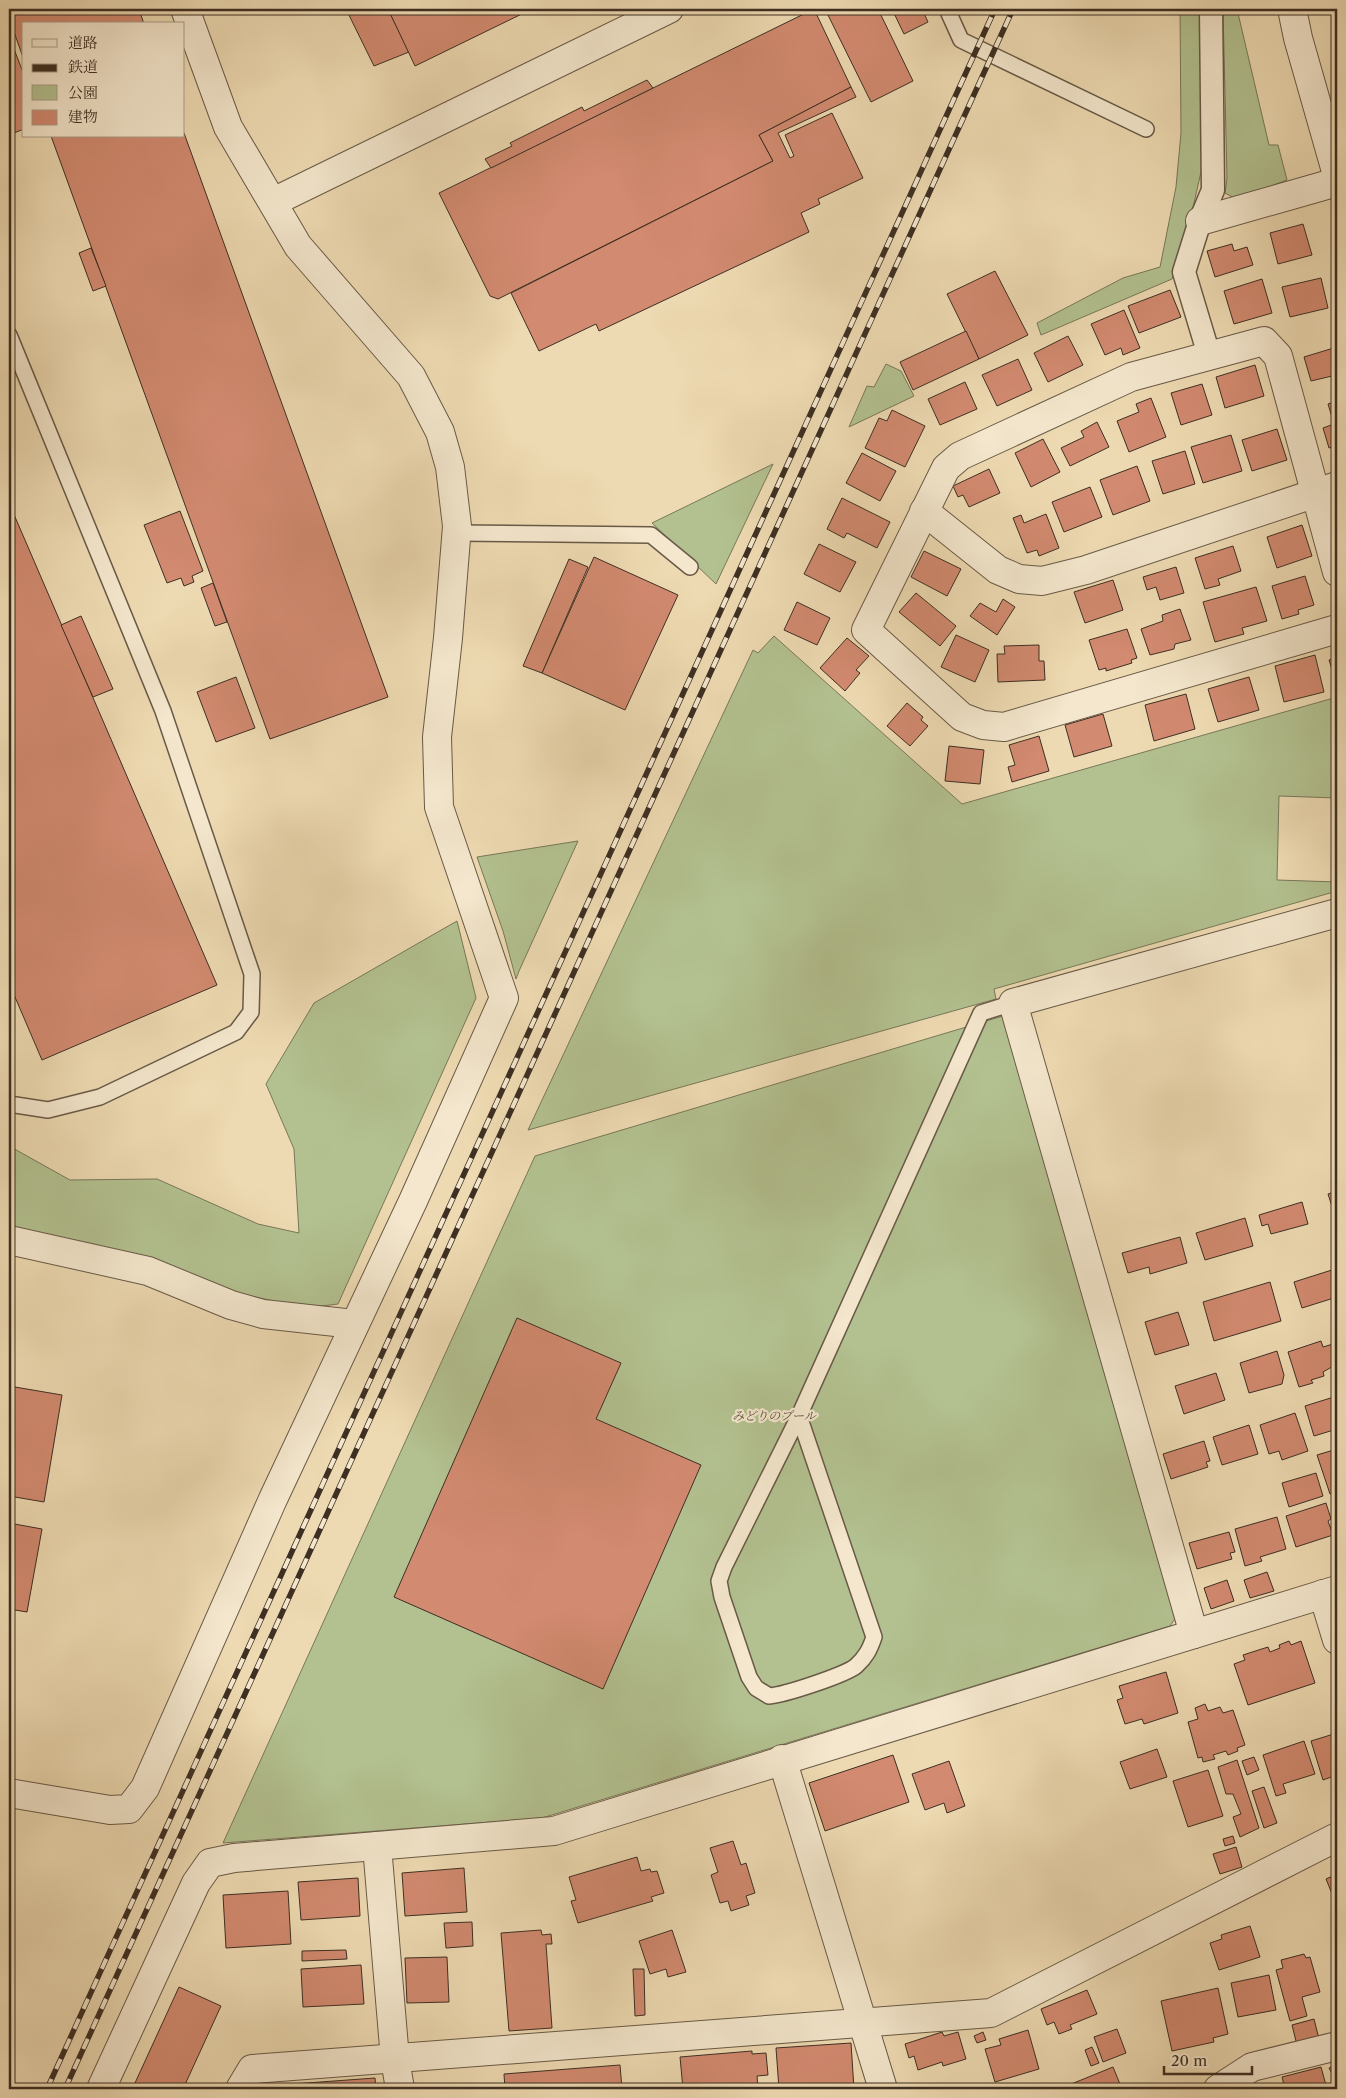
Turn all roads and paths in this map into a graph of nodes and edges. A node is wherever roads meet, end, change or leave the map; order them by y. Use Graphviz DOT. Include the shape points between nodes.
graph roads {
  1 [pos="185,9"];
  2 [pos="669,9"];
  3 [pos="947,9"];
  4 [pos="1211,9"];
  5 [pos="1292,9"];
  6 [pos="1146,129"];
  7 [pos="1337,175"];
  8 [pos="1337,182"];
  9 [pos="273,202"];
  10 [pos="1200,221"];
  11 [pos="9,334"];
  12 [pos="1209,355"];
  13 [pos="1326,489"];
  14 [pos="924,511"];
  15 [pos="456,533"];
  16 [pos="690,566"];
  17 [pos="1337,572"];
  18 [pos="1337,629"];
  19 [pos="1337,913"];
  20 [pos="1013,1003"];
  21 [pos="9,1104"];
  22 [pos="9,1240"];
  23 [pos="354,1324"];
  24 [pos="799,1416"];
  25 [pos="1330,1592"];
  26 [pos="1194,1634"];
  27 [pos="1337,1640"];
  28 [pos="782,1759"];
  29 [pos="9,1793"];
  30 [pos="1337,1838"];
  31 [pos="377,1846"];
  32 [pos="862,2021"];
  33 [pos="1337,2046"];
  34 [pos="395,2058"];
  35 [pos="101,2089"];
  36 [pos="240,2089"];
  37 [pos="400,2089"];
  38 [pos="883,2089"];
  39 [pos="1218,2089"];
  1 -- 9 [label="street" via="228,127"];
  2 -- 9 [label="street"];
  3 -- 6 [label="lane" via="961,40"];
  4 -- 10 [label="street" via="1213,190"];
  5 -- 7 [label="street"];
  8 -- 10 [label="street"];
  9 -- 15 [label="street" via="298,246 411,376 425,400 440,432 450,467"];
  10 -- 12 [label="street" via="1184,272"];
  11 -- 21 [label="lane" via="163,711 252,974 251,1012 236,1032 100,1097 48,1110"];
  12 -- 13 [label="street" via="1264,341 1278,356"];
  12 -- 14 [label="street" via="1131,376 960,456 946,468"];
  13 -- 14 [label="street" via="1086,570 1042,581 1019,579 998,570"];
  13 -- 17 [label="street"];
  14 -- 18 [label="street" via="866,630 962,717 983,725 1004,728"];
  15 -- 16 [label="lane" via="651,535"];
  15 -- 23 [label="street" via="437,737 439,807 504,998"];
  19 -- 20 [label="street"];
  20 -- 24 [label="lane" via="981,1013"];
  20 -- 26 [label="street"];
  22 -- 23 [label="street" via="148,1271 263,1314"];
  23 -- 29 [label="street" via="145,1788 129,1809 110,1810"];
  24 -- 24 [label="lane" via="874,1637 869,1652 855,1667 769,1696 756,1688 749,1677 719,1582"];
  25 -- 26 [label="street"];
  25 -- 27 [label="street"];
  26 -- 28 [label="street"];
  28 -- 31 [label="street" via="554,1831"];
  28 -- 32 [label="street"];
  30 -- 32 [label="street" via="991,2013"];
  31 -- 34 [label="street"];
  31 -- 35 [label="street" via="234,1858 210,1863 196,1883"];
  32 -- 34 [label="street"];
  32 -- 38 [label="street"];
  33 -- 39 [label="street" via="1252,2067"];
  34 -- 36 [label="street" via="252,2069"];
  34 -- 37 [label="street"];
}
